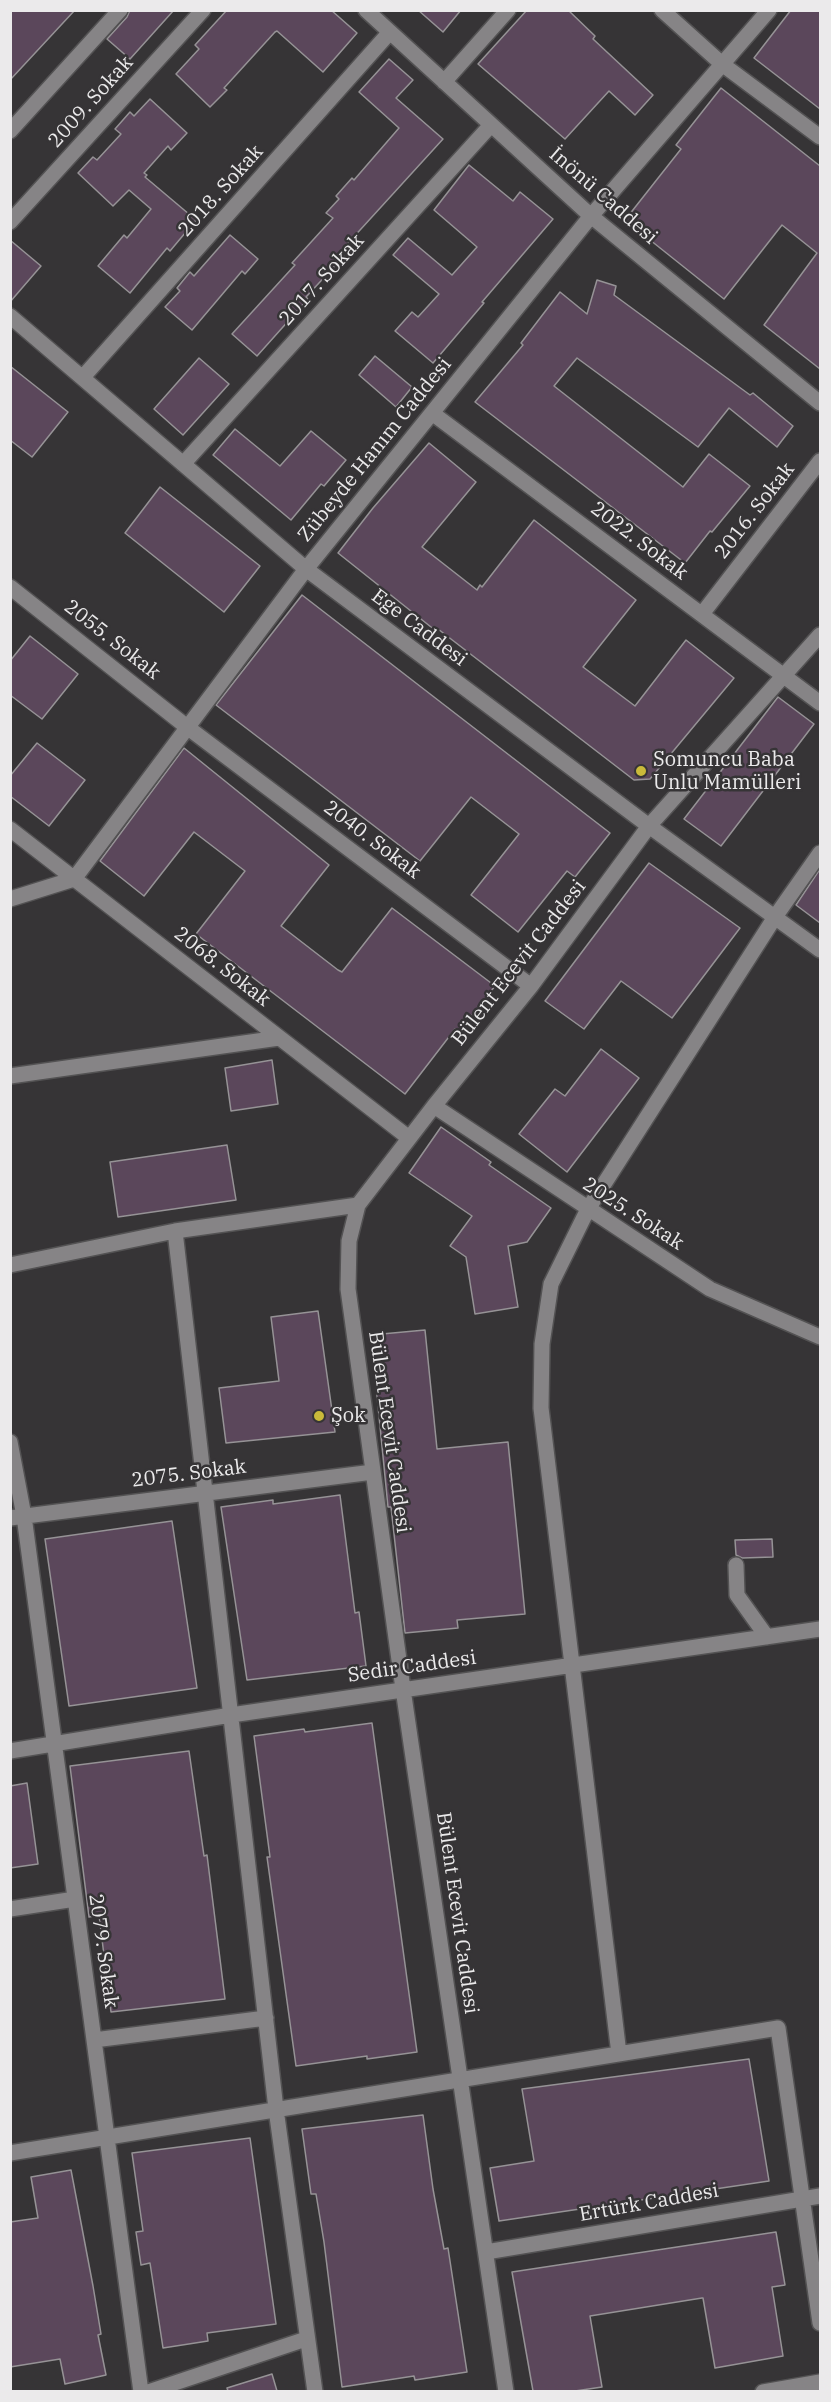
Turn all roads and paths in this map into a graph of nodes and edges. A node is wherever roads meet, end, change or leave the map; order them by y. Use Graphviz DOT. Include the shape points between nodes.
graph roads {
  1 [pos="120,10"];
  2 [pos="203,10"];
  3 [pos="366,10"];
  4 [pos="508,10"];
  5 [pos="662,10"];
  6 [pos="769,10"];
  7 [pos="390,32"];
  8 [pos="722,64"];
  9 [pos="444,82"];
  10 [pos="491,125"];
  11 [pos="10,131"];
  12 [pos="820,137"];
  13 [pos="591,216"];
  14 [pos="10,222"];
  15 [pos="10,316"];
  16 [pos="83,378"];
  17 [pos="820,403"];
  18 [pos="432,413"];
  19 [pos="820,461"];
  20 [pos="183,464"];
  21 [pos="306,569"];
  22 [pos="10,587"];
  23 [pos="702,614"];
  24 [pos="820,635"];
  25 [pos="784,676"];
  26 [pos="820,703"];
  27 [pos="187,727"];
  28 [pos="649,826"];
  29 [pos="10,829"];
  30 [pos="820,853"];
  31 [pos="74,879"];
  32 [pos="10,899"];
  33 [pos="775,917"];
  34 [pos="820,950"];
  35 [pos="531,986"];
  36 [pos="279,1038"];
  37 [pos="10,1076"];
  38 [pos="434,1106"];
  39 [pos="409,1138"];
  40 [pos="358,1205"];
  41 [pos="588,1209"];
  42 [pos="176,1231"];
  43 [pos="10,1265"];
  44 [pos="820,1338"];
  45 [pos="10,1442"];
  46 [pos="374,1472"];
  47 [pos="206,1493"];
  48 [pos="17,1517"];
  49 [pos="736,1565"];
  50 [pos="820,1629"];
  51 [pos="767,1637"];
  52 [pos="571,1665"];
  53 [pos="404,1689"];
  54 [pos="231,1715"];
  55 [pos="54,1744"];
  56 [pos="10,1751"];
  57 [pos="75,1899"];
  58 [pos="10,1909"];
  59 [pos="266,2018"];
  60 [pos="94,2040"];
  61 [pos="619,2054"];
  62 [pos="460,2079"];
  63 [pos="276,2109"];
  64 [pos="107,2137"];
  65 [pos="10,2153"];
  66 [pos="820,2196"];
  67 [pos="804,2198"];
  68 [pos="486,2252"];
  69 [pos="820,2323"];
  70 [pos="306,2339"];
  71 [pos="820,2382"];
  72 [pos="141,2391"];
  73 [pos="148,2391"];
  74 [pos="315,2391"];
  75 [pos="506,2391"];
  76 [pos="764,2391"];
  1 -- 11 [label="street"];
  2 -- 14 [label="street, 2009. Sokak"];
  3 -- 7 [label="street, İnönü Caddesi"];
  4 -- 9 [label="street"];
  5 -- 8 [label="street"];
  6 -- 8 [label="street, Zübeyde Hanım Caddesi"];
  7 -- 9 [label="street, İnönü Caddesi"];
  7 -- 16 [label="street, 2018. Sokak"];
  8 -- 12 [label="street"];
  8 -- 13 [label="street, Zübeyde Hanım Caddesi"];
  9 -- 10 [label="street, İnönü Caddesi"];
  10 -- 13 [label="street, İnönü Caddesi"];
  10 -- 20 [label="street, 2017. Sokak"];
  13 -- 17 [label="street, İnönü Caddesi"];
  13 -- 18 [label="street, Zübeyde Hanım Caddesi"];
  15 -- 16 [label="street, Ege Caddesi"];
  16 -- 20 [label="street, Ege Caddesi"];
  18 -- 21 [label="street, Zübeyde Hanım Caddesi"];
  18 -- 23 [label="street, 2022. Sokak"];
  19 -- 23 [label="street, 2016. Sokak"];
  20 -- 21 [label="street, Ege Caddesi"];
  21 -- 27 [label="street, Zübeyde Hanım Caddesi"];
  21 -- 28 [label="street, Ege Caddesi"];
  22 -- 27 [label="street, 2055. Sokak"];
  23 -- 25 [label="street, 2022. Sokak"];
  24 -- 25 [label="street, Bülent Ecevit Caddesi"];
  25 -- 26 [label="street, 2022. Sokak"];
  25 -- 28 [label="street, Bülent Ecevit Caddesi"];
  27 -- 31 [label="street, Zübeyde Hanım Caddesi"];
  27 -- 35 [label="street, 2040. Sokak"];
  28 -- 33 [label="street, Ege Caddesi"];
  28 -- 35 [label="street, Bülent Ecevit Caddesi"];
  29 -- 31 [label="street, 2068. Sokak"];
  30 -- 33 [label="street"];
  31 -- 32 [label="street"];
  31 -- 36 [label="street, 2068. Sokak"];
  33 -- 34 [label="street, Ege Caddesi"];
  33 -- 41 [label="street"];
  35 -- 38 [label="street, Bülent Ecevit Caddesi"];
  36 -- 37 [label="street"];
  36 -- 39 [label="street, 2068. Sokak"];
  38 -- 39 [label="street, Bülent Ecevit Caddesi"];
  38 -- 41 [label="street, 2025. Sokak"];
  39 -- 40 [label="street, Bülent Ecevit Caddesi"];
  40 -- 42 [label="street"];
  40 -- 46 [label="street, Bülent Ecevit Caddesi" via="349,1241 348,1289"];
  41 -- 44 [label="street, 2025. Sokak" via="710,1290"];
  41 -- 52 [label="street" via="551,1284 542,1344 541,1408"];
  42 -- 43 [label="street"];
  42 -- 47 [label="street"];
  45 -- 48 [label="street, 2079. Sokak"];
  46 -- 47 [label="street, 2075. Sokak"];
  46 -- 53 [label="street, Bülent Ecevit Caddesi"];
  47 -- 48 [label="street, 2075. Sokak"];
  47 -- 54 [label="street"];
  48 -- 55 [label="street, 2079. Sokak"];
  49 -- 51 [label="street" via="737,1595"];
  50 -- 51 [label="street, Sedir Caddesi"];
  51 -- 52 [label="street, Sedir Caddesi"];
  52 -- 53 [label="street, Sedir Caddesi"];
  52 -- 61 [label="street"];
  53 -- 54 [label="street, Sedir Caddesi"];
  53 -- 62 [label="street, Bülent Ecevit Caddesi"];
  54 -- 55 [label="street, Sedir Caddesi"];
  54 -- 59 [label="street"];
  55 -- 56 [label="street, Sedir Caddesi"];
  55 -- 57 [label="street, 2079. Sokak"];
  57 -- 58 [label="street"];
  57 -- 60 [label="street, 2079. Sokak"];
  59 -- 60 [label="street"];
  59 -- 63 [label="street"];
  60 -- 64 [label="street, 2079. Sokak"];
  61 -- 62 [label="street"];
  61 -- 67 [label="street" via="778,2028"];
  62 -- 63 [label="street"];
  62 -- 68 [label="street, Bülent Ecevit Caddesi"];
  63 -- 64 [label="street"];
  63 -- 70 [label="street"];
  64 -- 65 [label="street"];
  64 -- 72 [label="street, 2079. Sokak"];
  66 -- 67 [label="street, Ertürk Caddesi"];
  67 -- 68 [label="street, Ertürk Caddesi"];
  67 -- 69 [label="street"];
  68 -- 75 [label="street, Bülent Ecevit Caddesi"];
  70 -- 73 [label="street"];
  70 -- 74 [label="street"];
  71 -- 76 [label="street"];
}
